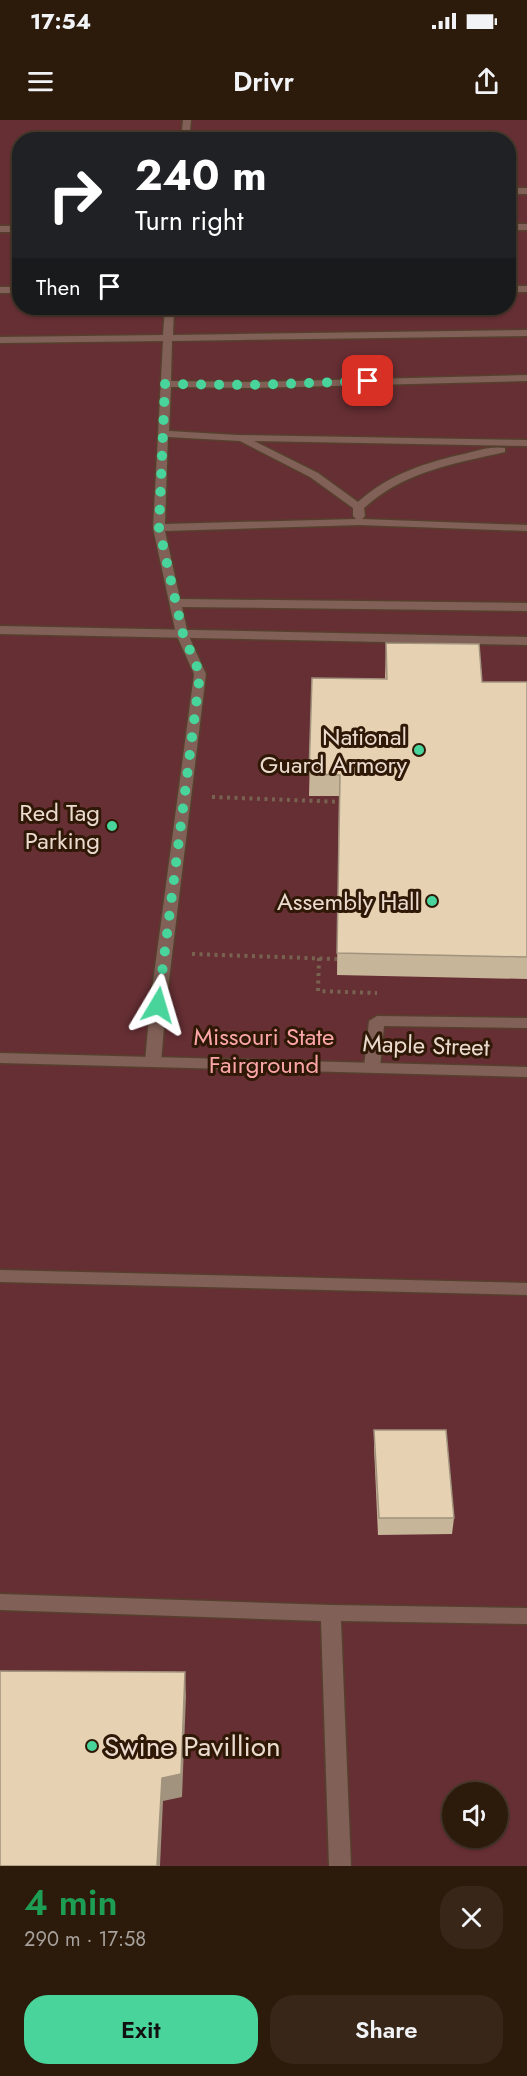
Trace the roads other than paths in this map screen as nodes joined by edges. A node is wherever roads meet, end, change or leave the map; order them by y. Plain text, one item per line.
1 (169, 315) edge
2 (527, 333) edge
3 (0, 340) edge
4 (167, 340) junction
5 (527, 378) edge
6 (165, 384) junction
7 (163, 434) junction
8 (237, 438) junction
9 (527, 444) edge
10 (358, 507) junction
11 (360, 522) junction
12 (159, 528) junction
13 (527, 528) edge
14 (176, 603) junction
15 (527, 607) edge
16 (0, 630) edge
17 (183, 634) junction
18 (527, 641) edge
19 (527, 1023) edge
20 (0, 1058) edge
21 (153, 1062) junction
22 (372, 1067) junction
23 (527, 1072) edge
24 (0, 1276) edge
25 (527, 1289) edge
26 (0, 1602) edge
27 (331, 1614) junction
28 (527, 1616) edge
29 (340, 1866) edge

1 - 4 street
2 - 4 street
3 - 4 street
4 - 6 street
5 - 6 street
6 - 7 street
7 - 8 street
7 - 12 street
8 - 9 street
8 - 10 street
9 - 10 street
10 - 11 street
11 - 12 street
11 - 13 street
12 - 14 street
14 - 15 street
14 - 17 street
16 - 17 street
17 - 18 street
17 - 21 street
19 - 22 street
20 - 21 street, Maple Street
21 - 22 street, Maple Street
22 - 23 street, Maple Street
24 - 25 street
26 - 27 street
27 - 28 street
27 - 29 street

